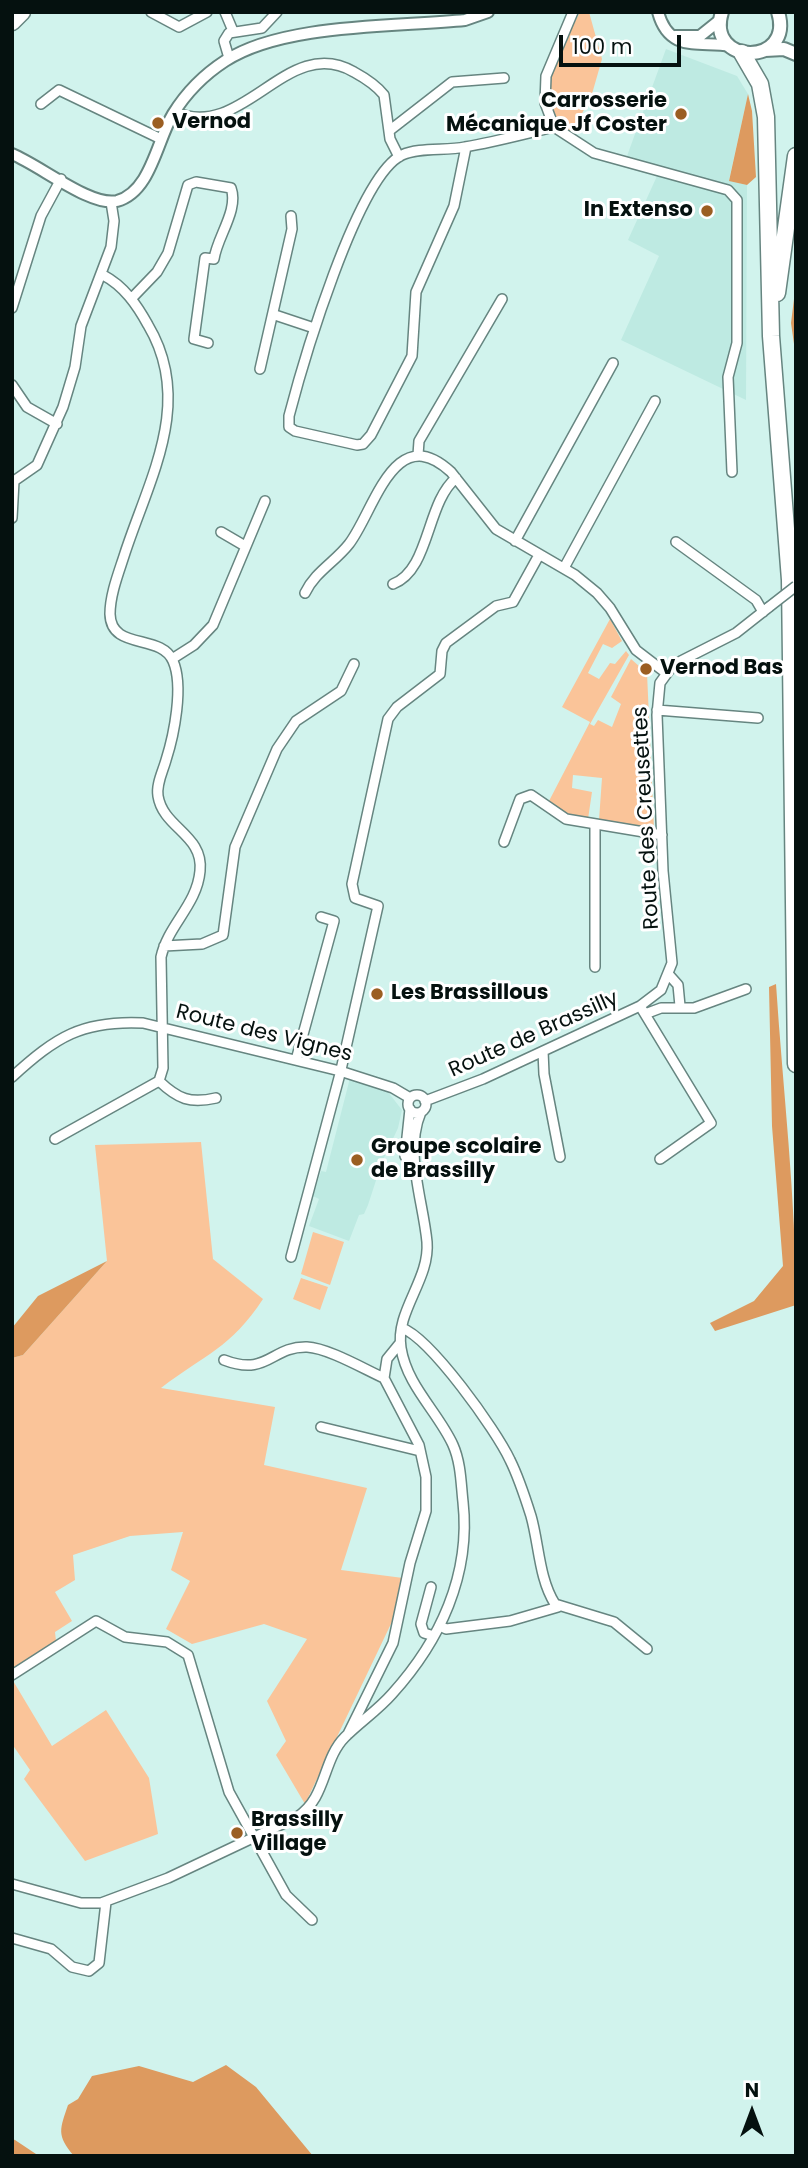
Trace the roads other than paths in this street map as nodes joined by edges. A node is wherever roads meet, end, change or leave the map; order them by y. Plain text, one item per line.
1 (22, 12) edge
2 (151, 12) edge
3 (207, 12) edge
4 (225, 12) edge
5 (277, 12) edge
6 (488, 12) edge
7 (573, 12) edge
8 (658, 12) edge
9 (721, 16) edge
10 (780, 17) edge
11 (12, 22) edge
12 (233, 31) junction
13 (673, 35) junction
14 (796, 47) edge
15 (736, 50) junction
16 (765, 50) junction
17 (796, 54) edge
18 (229, 58) junction
19 (503, 78) dead end
20 (41, 104) dead end
21 (175, 112) junction
22 (554, 127) junction
23 (389, 131) junction
24 (162, 139) junction
25 (466, 147) junction
26 (12, 154) edge
27 (399, 156) junction
28 (796, 156) edge
29 (61, 179) junction
30 (111, 202) junction
31 (291, 216) dead end
32 (103, 275) junction
33 (15, 288) edge
34 (131, 299) junction
35 (502, 299) dead end
36 (12, 308) edge
37 (275, 314) junction
38 (314, 328) junction
39 (208, 342) dead end
40 (613, 362) dead end
41 (260, 369) dead end
42 (12, 386) edge
43 (655, 401) dead end
44 (776, 404) junction
45 (57, 424) junction
46 (418, 455) junction
47 (732, 472) dead end
48 (456, 478) junction
49 (13, 481) edge
50 (265, 501) dead end
51 (12, 519) edge
52 (221, 532) dead end
53 (796, 540) edge
54 (515, 541) junction
55 (676, 542) dead end
56 (245, 546) junction
57 (539, 555) junction
58 (564, 568) junction
59 (393, 584) dead end
60 (796, 586) edge
61 (305, 593) dead end
62 (766, 609) junction
63 (791, 613) junction
64 (172, 659) junction
65 (354, 664) dead end
66 (666, 673) junction
67 (657, 710) junction
68 (758, 718) dead end
69 (595, 824) junction
70 (662, 835) junction
71 (504, 842) dead end
72 (321, 917) dead end
73 (164, 946) junction
74 (596, 967) dead end
75 (670, 975) junction
76 (746, 989) dead end
77 (680, 1006) junction
78 (643, 1010) junction
79 (162, 1027) junction
80 (543, 1051) junction
81 (296, 1060) junction
82 (796, 1063) edge
83 (340, 1071) junction
84 (12, 1077) edge
85 (159, 1081) junction
86 (216, 1098) dead end
87 (411, 1098) junction
88 (425, 1101) junction
89 (410, 1109) junction
90 (421, 1112) junction
91 (55, 1139) dead end
92 (560, 1157) dead end
93 (660, 1160) dead end
94 (417, 1176) junction
95 (291, 1257) dead end
96 (402, 1328) junction
97 (400, 1343) junction
98 (224, 1360) dead end
99 (384, 1378) junction
100 (321, 1427) dead end
101 (420, 1451) junction
102 (431, 1587) dead end
103 (558, 1607) junction
104 (440, 1626) junction
105 (434, 1636) junction
106 (648, 1649) dead end
107 (12, 1675) edge
108 (348, 1734) junction
109 (253, 1839) junction
110 (12, 1884) edge
111 (106, 1902) junction
112 (312, 1920) dead end
113 (12, 1938) edge

1 - 11 highway
2 - 3 street
4 - 12 street
5 - 12 street
6 - 18 street
7 - 22 street
8 - 13 street
9 - 13 street
9 - 15 main road
10 - 14 main road
10 - 16 main road
12 - 18 street
13 - 15 street
15 - 16 main road
15 - 44 highway
16 - 17 main road
18 - 21 street
19 - 23 street
20 - 24 street
21 - 23 street
21 - 24 street
22 - 25 street
22 - 47 street
23 - 27 street
24 - 30 street
25 - 27 street
25 - 38 street
26 - 29 street
27 - 38 street
28 - 44 highway
29 - 30 street
29 - 33 street
30 - 32 street
31 - 37 street
32 - 34 street
32 - 45 street
33 - 36 street
34 - 39 street
34 - 64 street
35 - 46 street
37 - 38 street
37 - 41 street
40 - 54 street
42 - 45 street
43 - 58 street
44 - 63 highway
45 - 49 street
46 - 48 street
46 - 61 street
48 - 54 street
48 - 59 street
49 - 51 street
50 - 56 street
52 - 56 street
53 - 63 highway
54 - 57 street
55 - 62 street
56 - 64 street
57 - 58 street
57 - 83 street
58 - 66 street
60 - 62 street, bridge
62 - 66 street
63 - 82 highway
64 - 73 street, Route des Vignes
65 - 73 street
66 - 67 street, Route des Creusettes
67 - 68 street
67 - 70 street, Route des Creusettes
69 - 70 street
69 - 71 street
69 - 74 street
70 - 75 street, Route des Creusettes
72 - 81 street
73 - 79 street, Route des Vignes
75 - 77 street
75 - 78 street, Route de Brassilly
76 - 77 street
77 - 78 street
78 - 80 street, Route de Brassilly
78 - 93 street
79 - 81 street, Route des Vignes
79 - 84 street
79 - 85 street
80 - 88 street, Route de Brassilly
80 - 92 street
81 - 83 street, Route des Vignes
83 - 87 street, Route des Vignes
83 - 95 street
85 - 86 street
85 - 91 street
87 - 88 street
87 - 89 street
88 - 90 street
89 - 90 street
89 - 94 street
90 - 94 street
94 - 96 street
96 - 97 street
96 - 103 street
97 - 99 street
97 - 104 street
98 - 99 street
99 - 101 street
100 - 101 street
101 - 108 street
102 - 105 street
103 - 104 street
103 - 106 street
104 - 105 street
105 - 108 street
107 - 109 street
108 - 109 street
109 - 111 street
109 - 112 street
110 - 111 street
111 - 113 street

